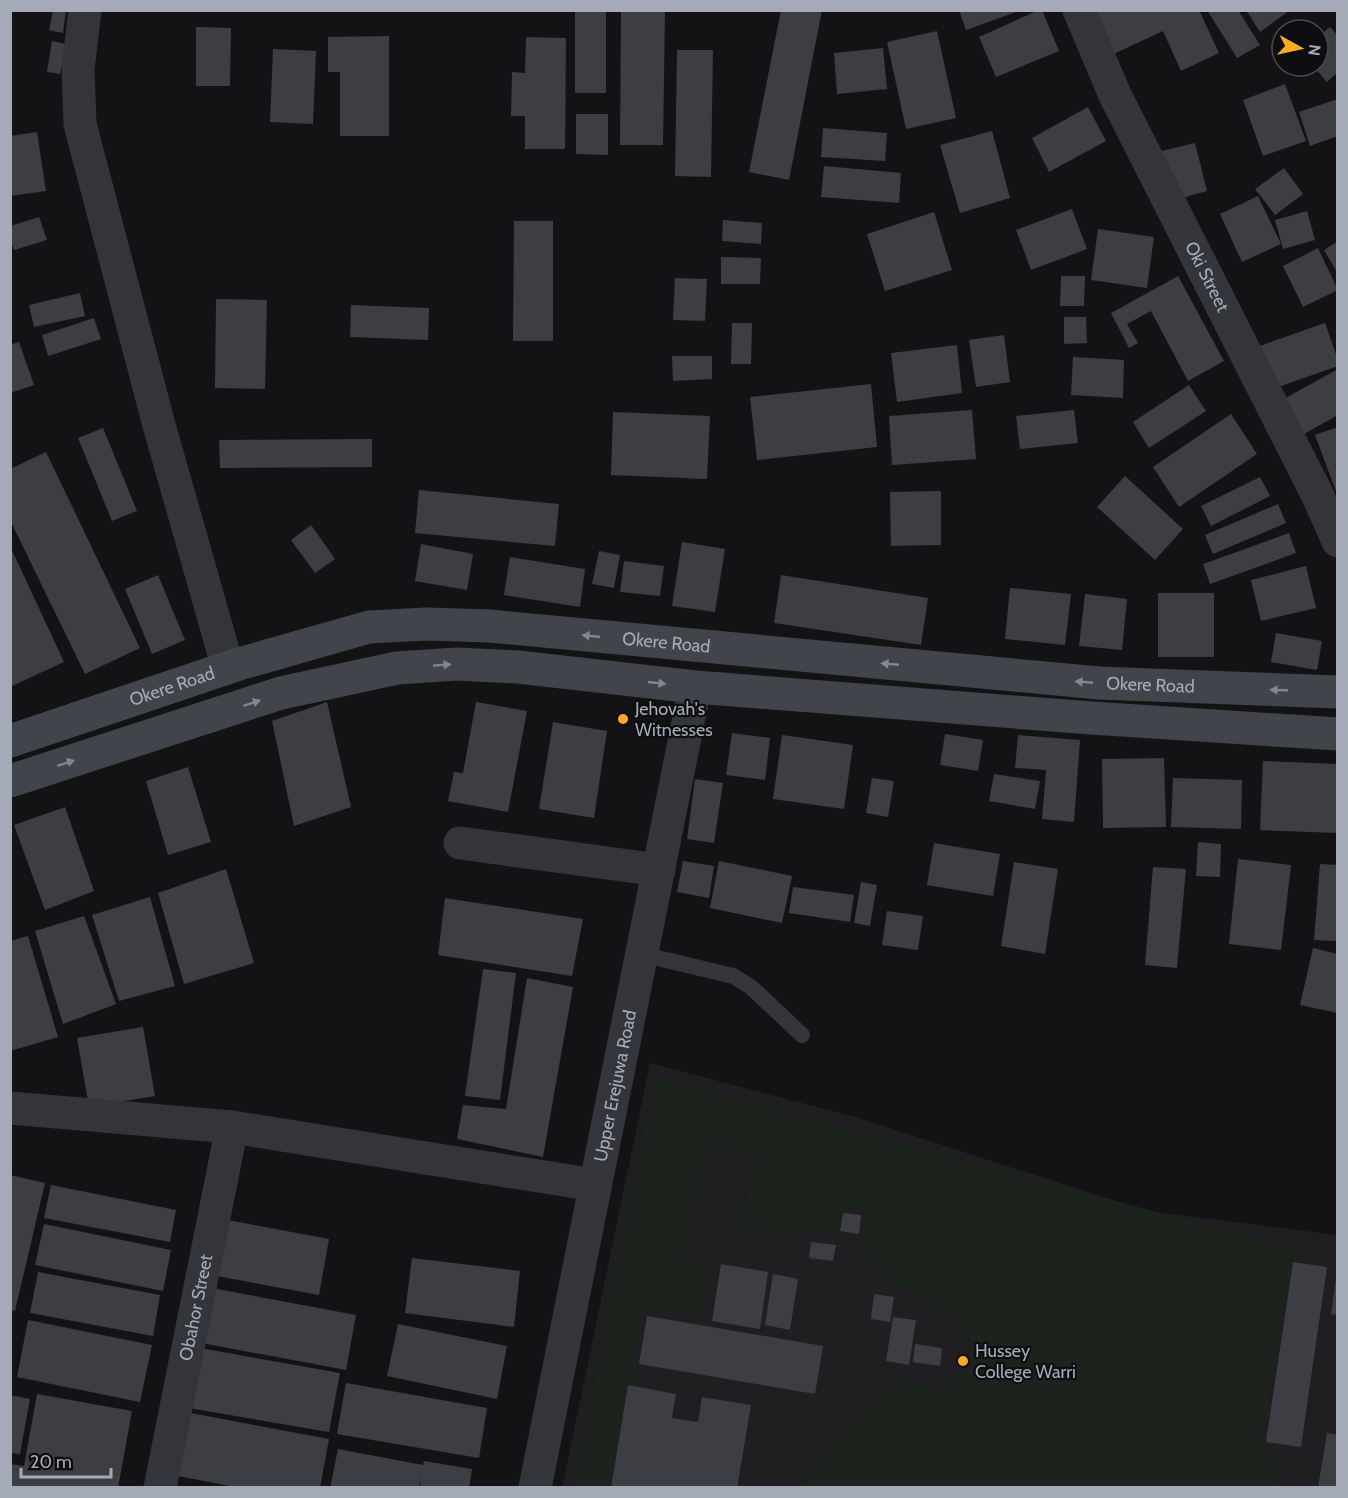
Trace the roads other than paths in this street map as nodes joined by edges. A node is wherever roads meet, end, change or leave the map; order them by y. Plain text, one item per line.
1 (85, 10) edge
2 (1079, 10) edge
3 (1338, 541) edge
4 (228, 668) junction
5 (695, 687) junction
6 (1338, 692) edge
7 (1338, 734) edge
8 (10, 741) edge
9 (10, 781) edge
10 (460, 843) dead end
11 (659, 870) junction
12 (641, 954) junction
13 (802, 1035) dead end
14 (10, 1108) edge
15 (232, 1127) junction
16 (595, 1185) junction
17 (160, 1488) edge
18 (535, 1488) edge

1 - 4 street
2 - 3 street, Oki Street
6 -> 4 main road, Okere Road
4 - 8 main road, Okere Road
5 - 7 main road, Okere Road
9 -> 5 main road, Okere Road
5 - 11 street, Upper Erejuwa Road
10 - 11 street
11 - 12 street, Upper Erejuwa Road
12 - 13 lane
12 - 16 street, Upper Erejuwa Road
14 - 15 street
15 - 16 street
15 - 17 street, Obahor Street
16 - 18 street, Upper Erejuwa Road

